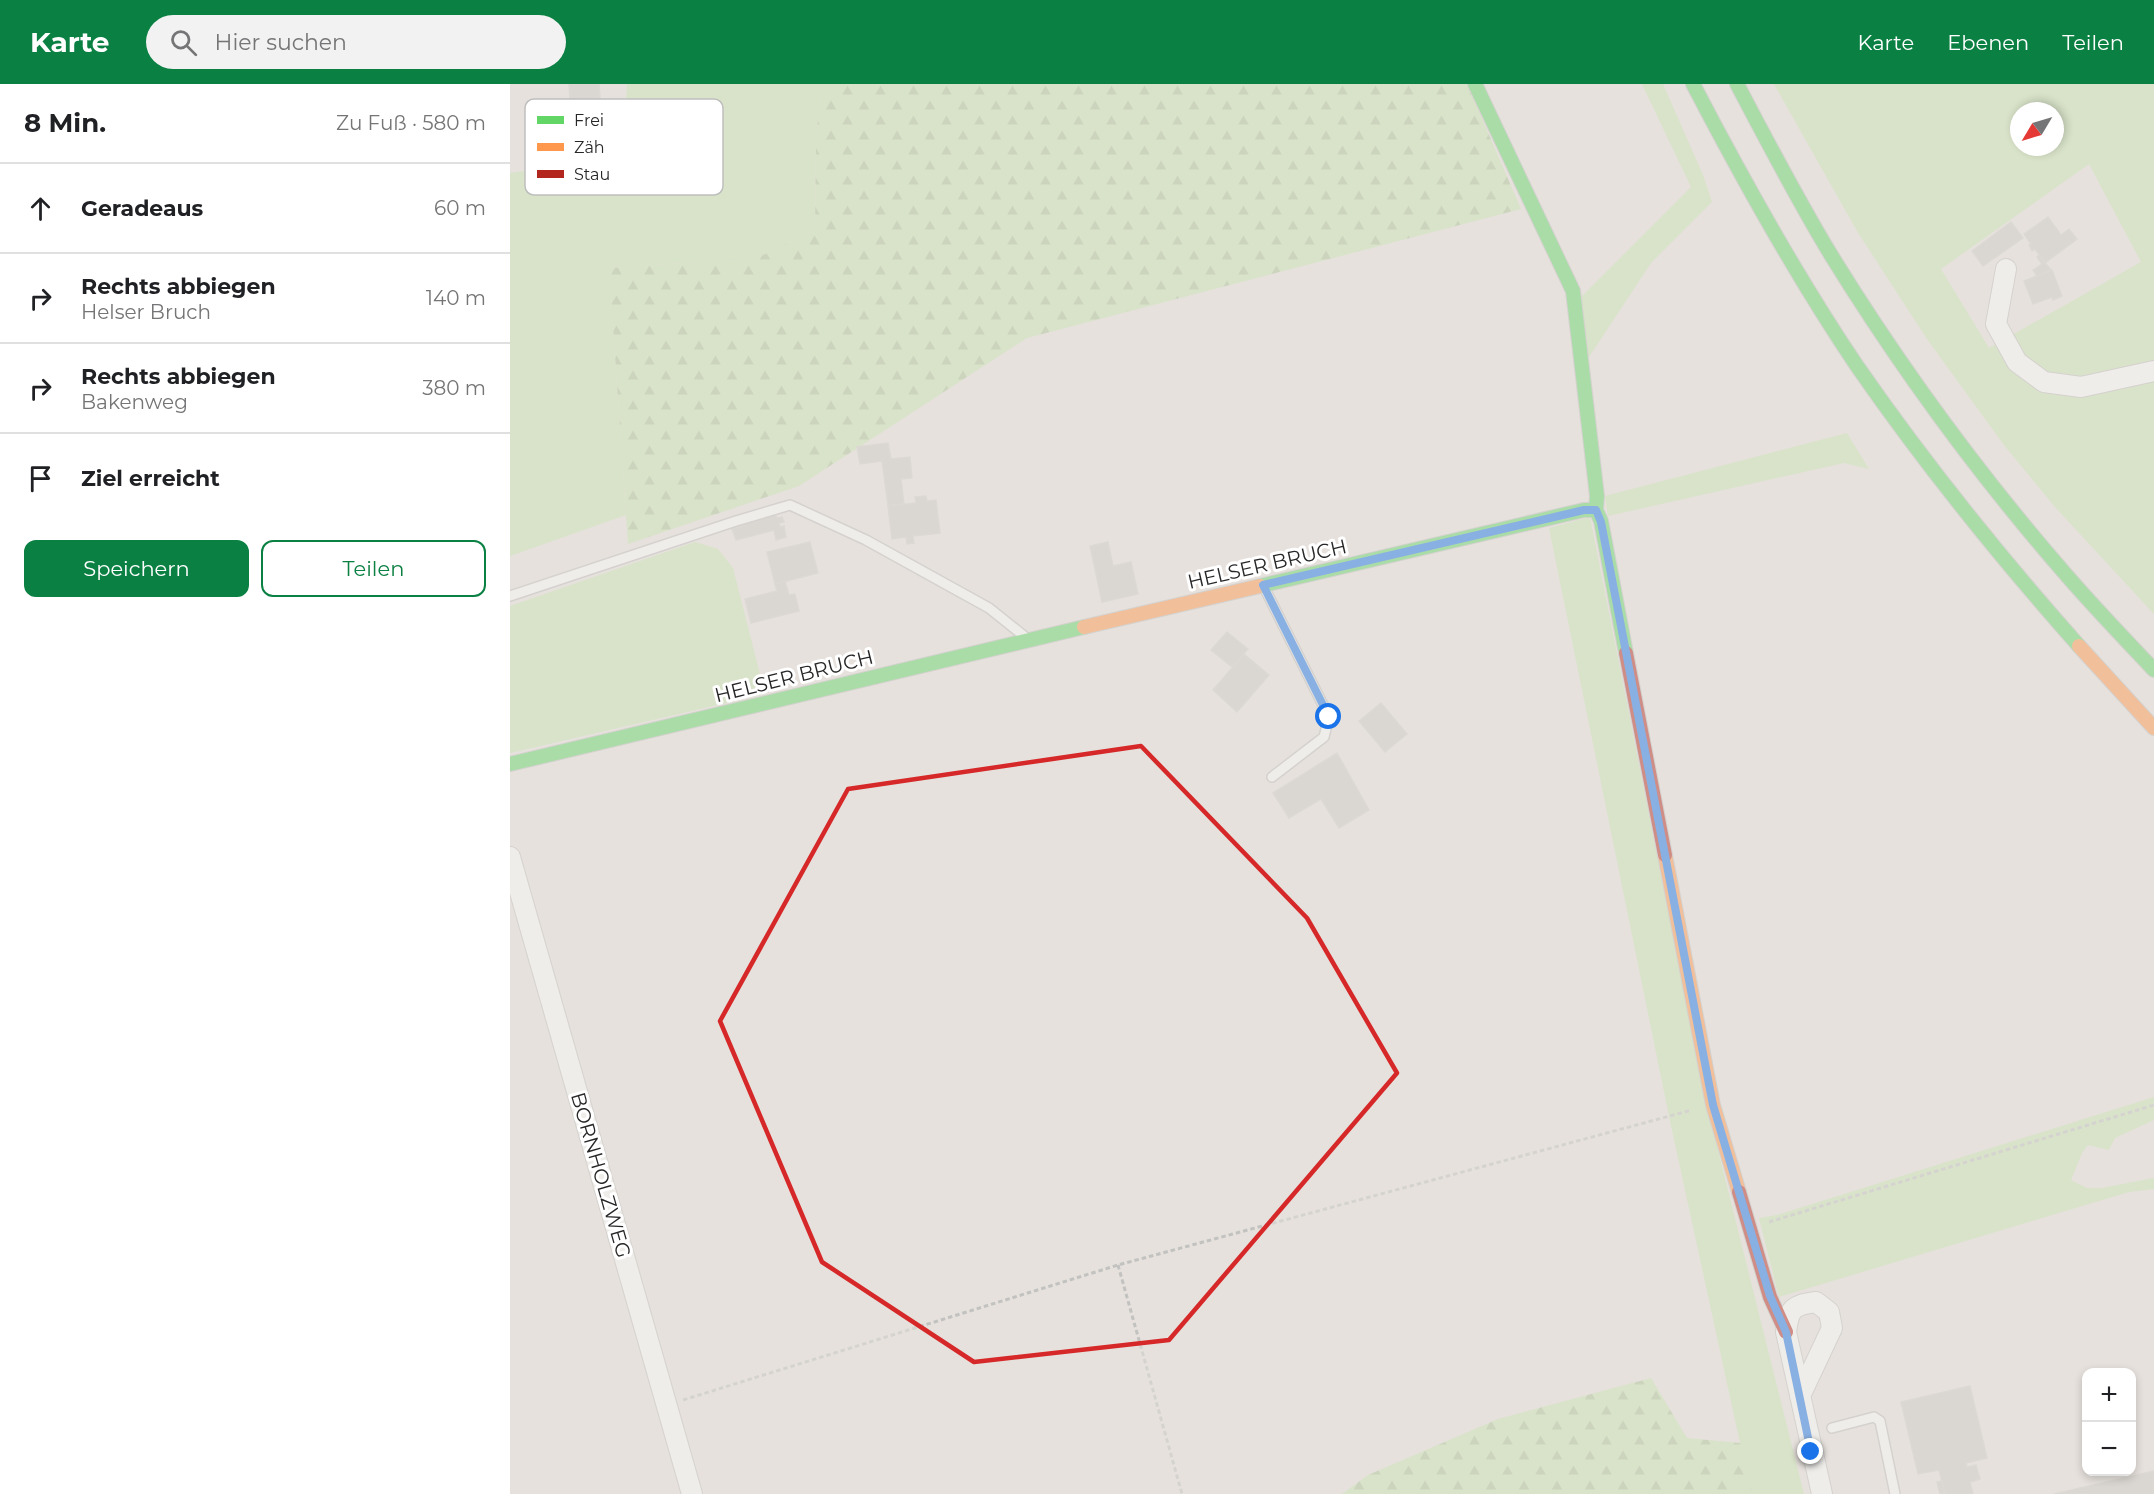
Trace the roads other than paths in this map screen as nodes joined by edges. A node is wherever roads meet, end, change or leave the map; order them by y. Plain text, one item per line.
1 (1475, 84) edge
2 (1693, 84) edge
3 (1737, 84) edge
4 (2006, 269) dead end
5 (2154, 371) edge
6 (1596, 510) junction
7 (1263, 585) junction
8 (510, 596) edge
9 (1028, 640) junction
10 (2154, 670) edge
11 (2154, 728) edge
12 (510, 764) edge
13 (1272, 777) dead end
14 (510, 857) edge
15 (1786, 1332) junction
16 (1800, 1396) junction
17 (1832, 1428) dead end
18 (692, 1494) edge
19 (1822, 1494) edge
20 (1895, 1494) edge

1 - 6 main road
2 - 11 main road
3 - 10 main road
4 - 5 street
6 - 7 main road, HELSER BRUCH
6 - 15 main road
7 - 9 main road, HELSER BRUCH
7 - 13 lane
8 - 9 lane
9 - 12 main road, HELSER BRUCH
14 - 18 street, BORNHOLZWEG
15 - 16 street
15 - 16 street
16 - 19 street
17 - 20 lane

